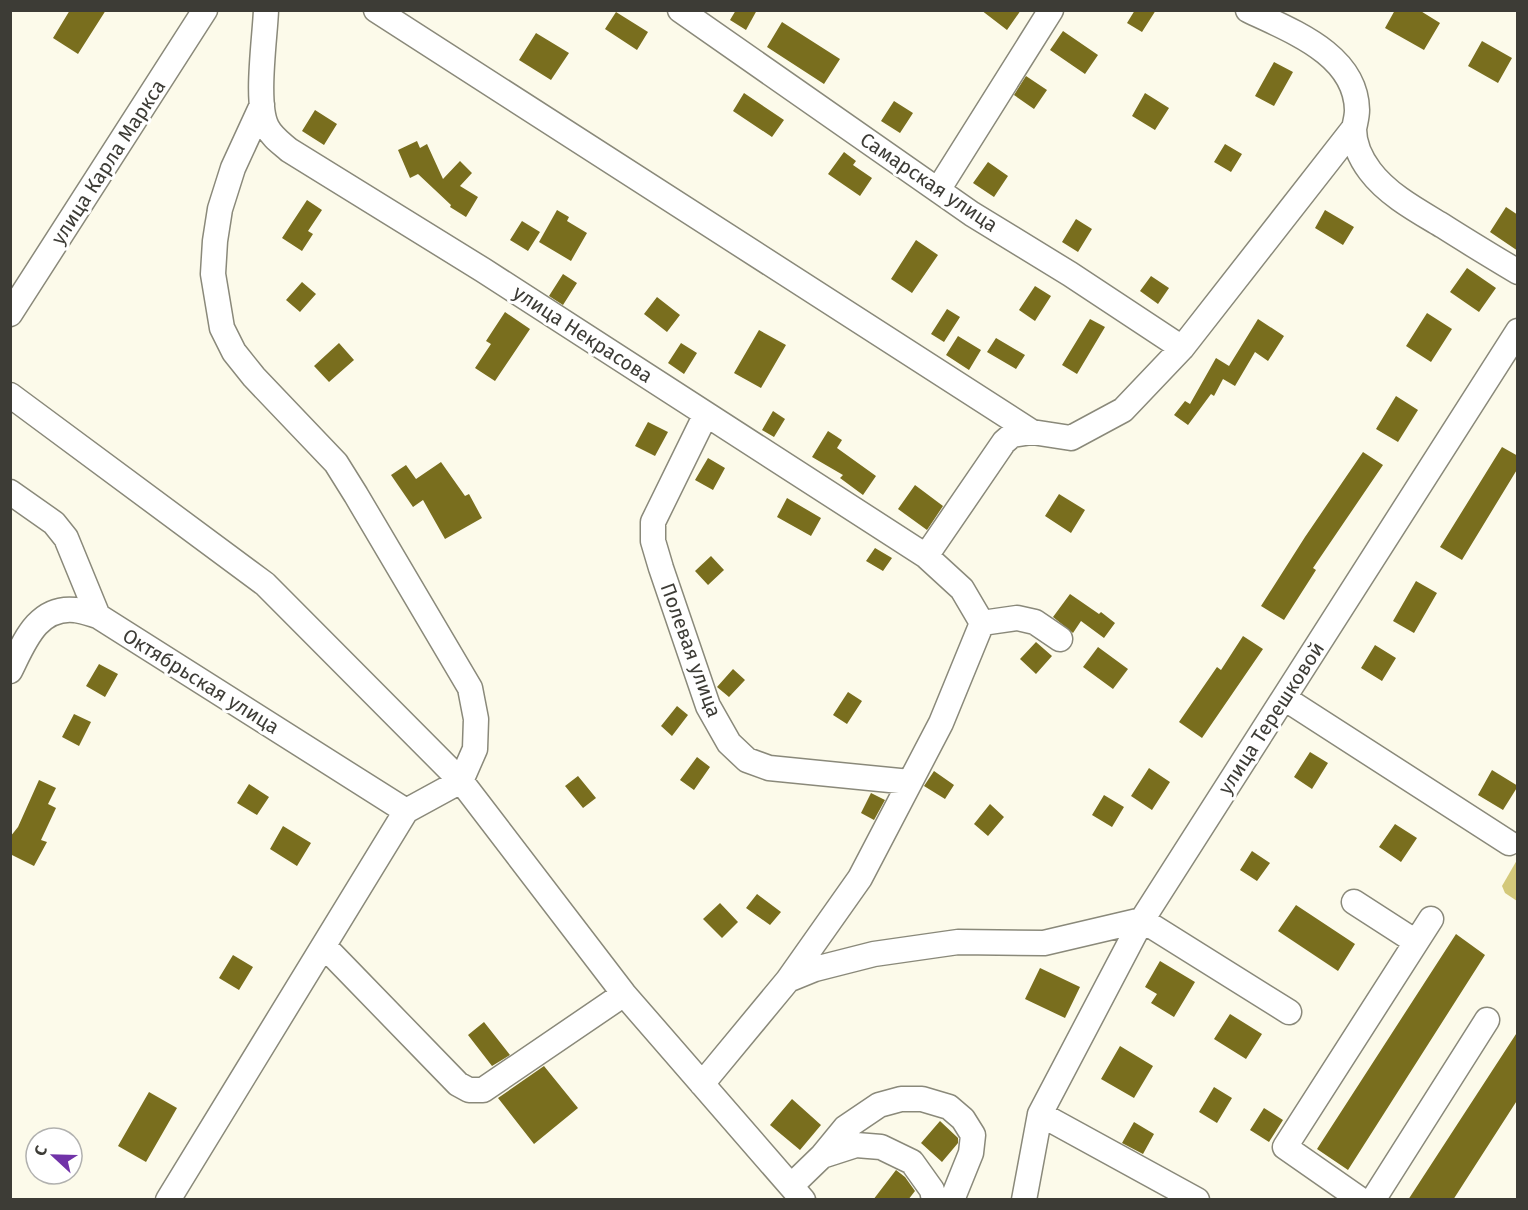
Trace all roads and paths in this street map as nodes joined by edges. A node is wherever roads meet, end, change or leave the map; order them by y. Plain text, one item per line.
1 (205, 10) edge
2 (266, 10) edge
3 (376, 10) edge
4 (680, 10) edge
5 (1051, 10) edge
6 (1248, 10) edge
7 (262, 105) junction
8 (1354, 128) junction
9 (938, 190) junction
10 (1518, 272) edge
11 (10, 314) edge
12 (1518, 331) edge
13 (1182, 348) junction
14 (10, 395) edge
15 (706, 414) junction
16 (1032, 432) junction
17 (10, 492) edge
18 (926, 556) junction
19 (98, 616) junction
20 (982, 623) junction
21 (1060, 639) dead end
22 (10, 671) edge
23 (1284, 698) junction
24 (461, 780) junction
25 (910, 782) junction
26 (405, 811) junction
27 (1509, 843) dead end
28 (1354, 902) dead end
29 (1142, 920) junction
30 (1431, 920) dead end
31 (1416, 942) junction
32 (324, 946) junction
33 (788, 980) junction
34 (624, 994) junction
35 (1290, 1012) dead end
36 (1487, 1020) dead end
37 (702, 1084) junction
38 (1040, 1114) junction
39 (822, 1156) junction
40 (797, 1193) edge
41 (168, 1200) edge
42 (934, 1200) edge
43 (952, 1200) edge
44 (1024, 1200) edge
45 (1197, 1200) edge
46 (1361, 1200) edge
47 (1373, 1200) edge

1 - 11 street, улица Карла Маркса
2 - 7 street, улица Некрасова
3 - 16 street
4 - 9 street, Самарская улица
5 - 9 street
6 - 8 street
7 - 15 street, улица Некрасова
7 - 24 street
8 - 10 street
8 - 13 street
9 - 13 street, Самарская улица
12 - 23 street, улица Терешковой
13 - 16 street
14 - 24 street
15 - 18 street, улица Некрасова
15 - 25 street, Полевая улица
16 - 18 street
17 - 19 street
18 - 20 street, улица Некрасова
19 - 22 street, Октябрьская улица
19 - 26 street, Октябрьская улица
20 - 21 street
20 - 25 street
23 - 27 street
23 - 29 street, улица Терешковой
24 - 26 street
24 - 34 street
25 - 33 street
26 - 32 street
28 - 31 street
29 - 33 street
29 - 35 street
29 - 38 street, улица Терешковой
30 - 31 street
31 - 46 street
32 - 34 street
32 - 41 street
33 - 37 street
34 - 37 street
36 - 47 street
37 - 40 street
38 - 44 street, улица Терешковой
38 - 45 street
39 - 40 street
39 - 42 street
39 - 43 street

